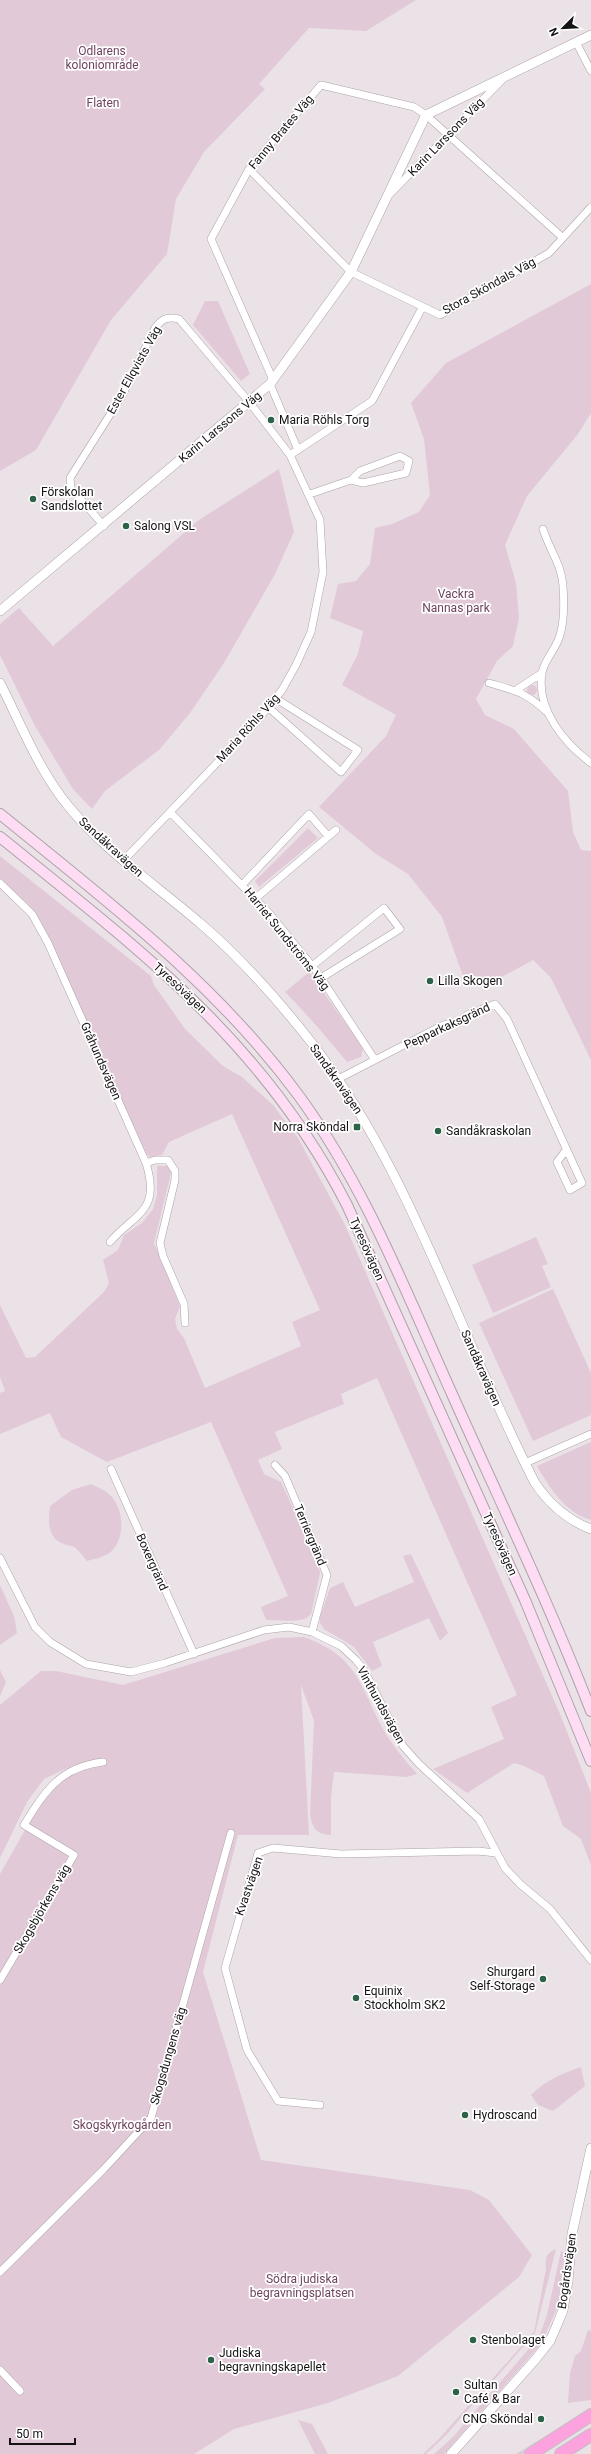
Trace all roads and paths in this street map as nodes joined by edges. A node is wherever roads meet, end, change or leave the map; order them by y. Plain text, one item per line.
1 (591, 35) edge
2 (576, 42) junction
3 (591, 71) edge
4 (505, 77) junction
5 (426, 115) junction
6 (449, 135) junction
7 (249, 169) junction
8 (387, 197) junction
9 (591, 207) edge
10 (562, 237) junction
11 (351, 272) junction
12 (422, 308) junction
13 (271, 382) junction
14 (250, 403) junction
15 (298, 450) junction
16 (290, 455) junction
17 (351, 480) junction
18 (310, 494) junction
19 (104, 526) junction
20 (543, 529) dead end
21 (0, 611) edge
22 (542, 673) junction
23 (0, 683) edge
24 (489, 683) dead end
25 (516, 690) junction
26 (275, 698) junction
27 (268, 707) junction
28 (548, 713) junction
29 (591, 763) edge
30 (170, 812) junction
31 (0, 814) edge
32 (336, 830) dead end
33 (328, 836) junction
34 (0, 837) edge
35 (124, 860) junction
36 (0, 883) edge
37 (243, 884) junction
38 (256, 898) junction
39 (312, 966) junction
40 (321, 978) junction
41 (375, 1060) junction
42 (338, 1079) junction
43 (566, 1150) junction
44 (146, 1163) junction
45 (110, 1242) dead end
46 (185, 1323) dead end
47 (591, 1434) edge
48 (525, 1463) junction
49 (275, 1466) dead end
50 (111, 1470) dead end
51 (591, 1529) edge
52 (0, 1558) edge
53 (312, 1632) junction
54 (194, 1654) junction
55 (591, 1711) edge
56 (591, 1761) edge
57 (103, 1762) dead end
58 (231, 1833) dead end
59 (496, 1853) junction
60 (591, 1960) edge
61 (0, 1980) edge
62 (320, 2105) dead end
63 (591, 2148) edge
64 (0, 2272) edge
65 (0, 2370) edge
66 (20, 2391) dead end
67 (591, 2415) edge
68 (591, 2435) edge
69 (452, 2454) edge
70 (531, 2454) edge
71 (561, 2454) edge

1 - 2 street, Karin Larssons Väg
2 - 3 street
2 - 4 street, Karin Larssons Väg
4 - 5 street, Karin Larssons Väg
4 - 6 street, Karin Larssons Väg
5 - 6 street, Fanny Brates Väg
5 - 7 street, Fanny Brates Väg
5 - 8 street, Karin Larssons Väg
6 - 8 street, Karin Larssons Väg
6 - 10 street, Fanny Brates Väg
7 - 11 street, Stora Sköndals Väg
7 - 13 street, Fanny Brates Väg
8 - 11 street, Karin Larssons Väg
9 - 10 street, Stora Sköndals Väg
10 - 12 street, Stora Sköndals Väg
11 - 12 street, Stora Sköndals Väg
11 - 13 street, Karin Larssons Väg
12 - 15 street
13 - 14 street, Karin Larssons Väg
13 - 15 street
14 - 16 street
14 - 19 street, Karin Larssons Väg
14 - 19 street, Ester Ellqvists Väg
15 - 16 street
16 - 18 street, Maria Röhls Väg
17 - 17 street
17 - 18 street
18 - 26 street, Maria Röhls Väg
19 - 21 street, Karin Larssons Väg
20 - 22 street
22 - 25 street
22 - 28 street
23 - 35 street, Sandåkravägen
24 - 25 street
25 - 28 street
26 - 27 street, Maria Röhls Väg
26 - 27 street
27 - 30 street, Maria Röhls Väg
28 - 29 street
30 - 35 street, Maria Röhls Väg
30 - 37 street, Harriet Sundströms Väg
31 - 55 main road, Tyresövägen
32 - 33 street
33 - 37 street
33 - 38 street
34 - 56 main road, Tyresövägen
35 - 42 street, Sandåkravägen
36 - 44 street, Gråhundsvägen
37 - 38 street, Harriet Sundströms Väg
38 - 39 street, Harriet Sundströms Väg
39 - 40 street, Harriet Sundströms Väg
39 - 40 street
40 - 41 street, Harriet Sundströms Väg
41 - 42 street, Pepparkaksgränd
41 - 43 street, Pepparkaksgränd
42 - 48 street, Sandåkravägen
43 - 43 street, Pepparkaksgränd
44 - 45 street, Gråhundsvägen
44 - 46 street
47 - 48 street
48 - 51 street, Sandåkravägen
49 - 53 street, Terriergränd
50 - 54 street, Boxergränd
52 - 54 street, Vinthundsvägen
53 - 54 street, Vinthundsvägen
53 - 59 street, Vinthundsvägen
57 - 61 street, Skogsbjörkens väg
58 - 64 street, Skogsdungens väg
59 - 60 street, Vinthundsvägen
59 - 62 street, Kvastvägen
63 - 69 street, Bogårdsvägen
65 - 66 street
67 - 70 highway
68 - 71 highway

